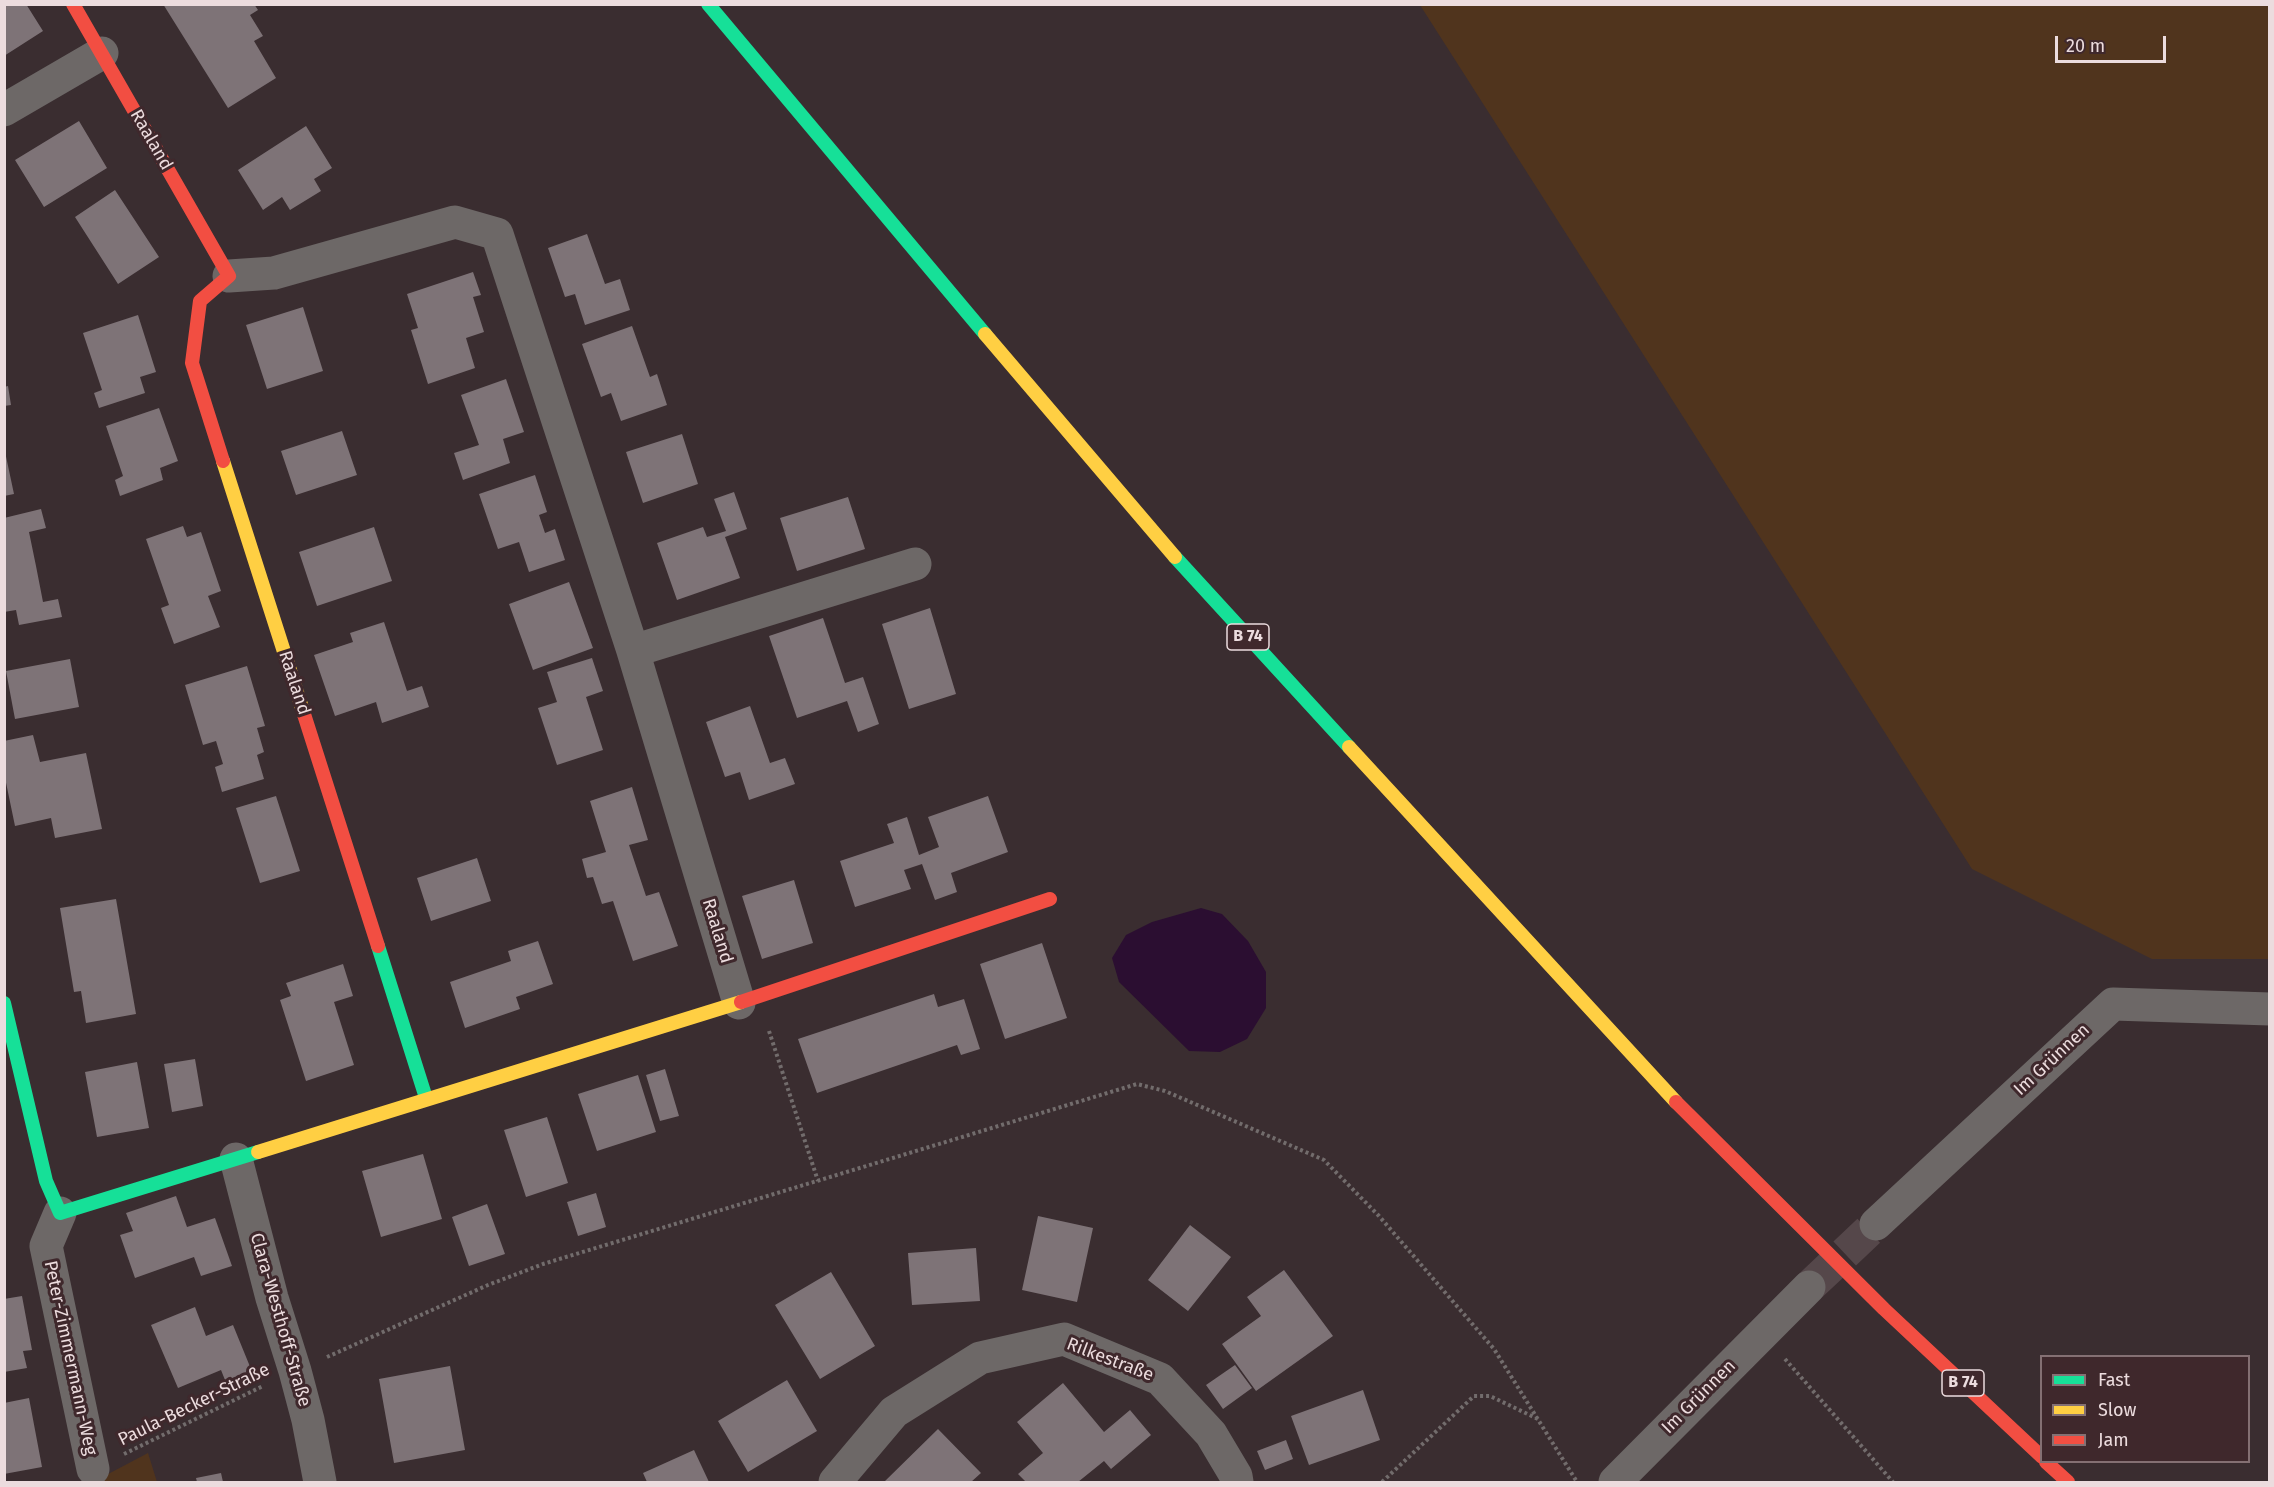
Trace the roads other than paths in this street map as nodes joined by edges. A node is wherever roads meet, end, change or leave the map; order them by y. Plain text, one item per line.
1 (73, 4) edge
2 (708, 4) edge
3 (102, 53) junction
4 (4, 110) edge
5 (229, 276) junction
6 (915, 564) dead end
7 (633, 651) junction
8 (1050, 899) dead end
9 (748, 1000) junction
10 (4, 1003) edge
11 (2270, 1009) edge
12 (426, 1098) junction
13 (236, 1159) junction
14 (60, 1213) junction
15 (1876, 1224) tunnel mouth
16 (1809, 1287) tunnel mouth
17 (2040, 1455) edge
18 (2048, 1463) edge
19 (93, 1469) road end
20 (320, 1482) edge
21 (835, 1482) edge
22 (1237, 1482) edge
23 (1615, 1482) edge
24 (2068, 1482) edge

1 - 3 street, Raaland
2 - 17 street, B 74
3 - 4 street
3 - 5 street, Raaland
5 - 7 street, Raaland
5 - 12 street, Raaland
6 - 7 street
7 - 9 street, Raaland
8 - 9 street
9 - 12 street
10 - 14 street
11 - 15 street, Im Grünnen
12 - 13 street
13 - 14 street
13 - 20 street, Clara-Westhoff-Straße
14 - 19 street, Peter-Zimmermann-Weg
16 - 23 street, Im Grünnen
18 - 24 street
21 - 22 street, Rilkestraße

